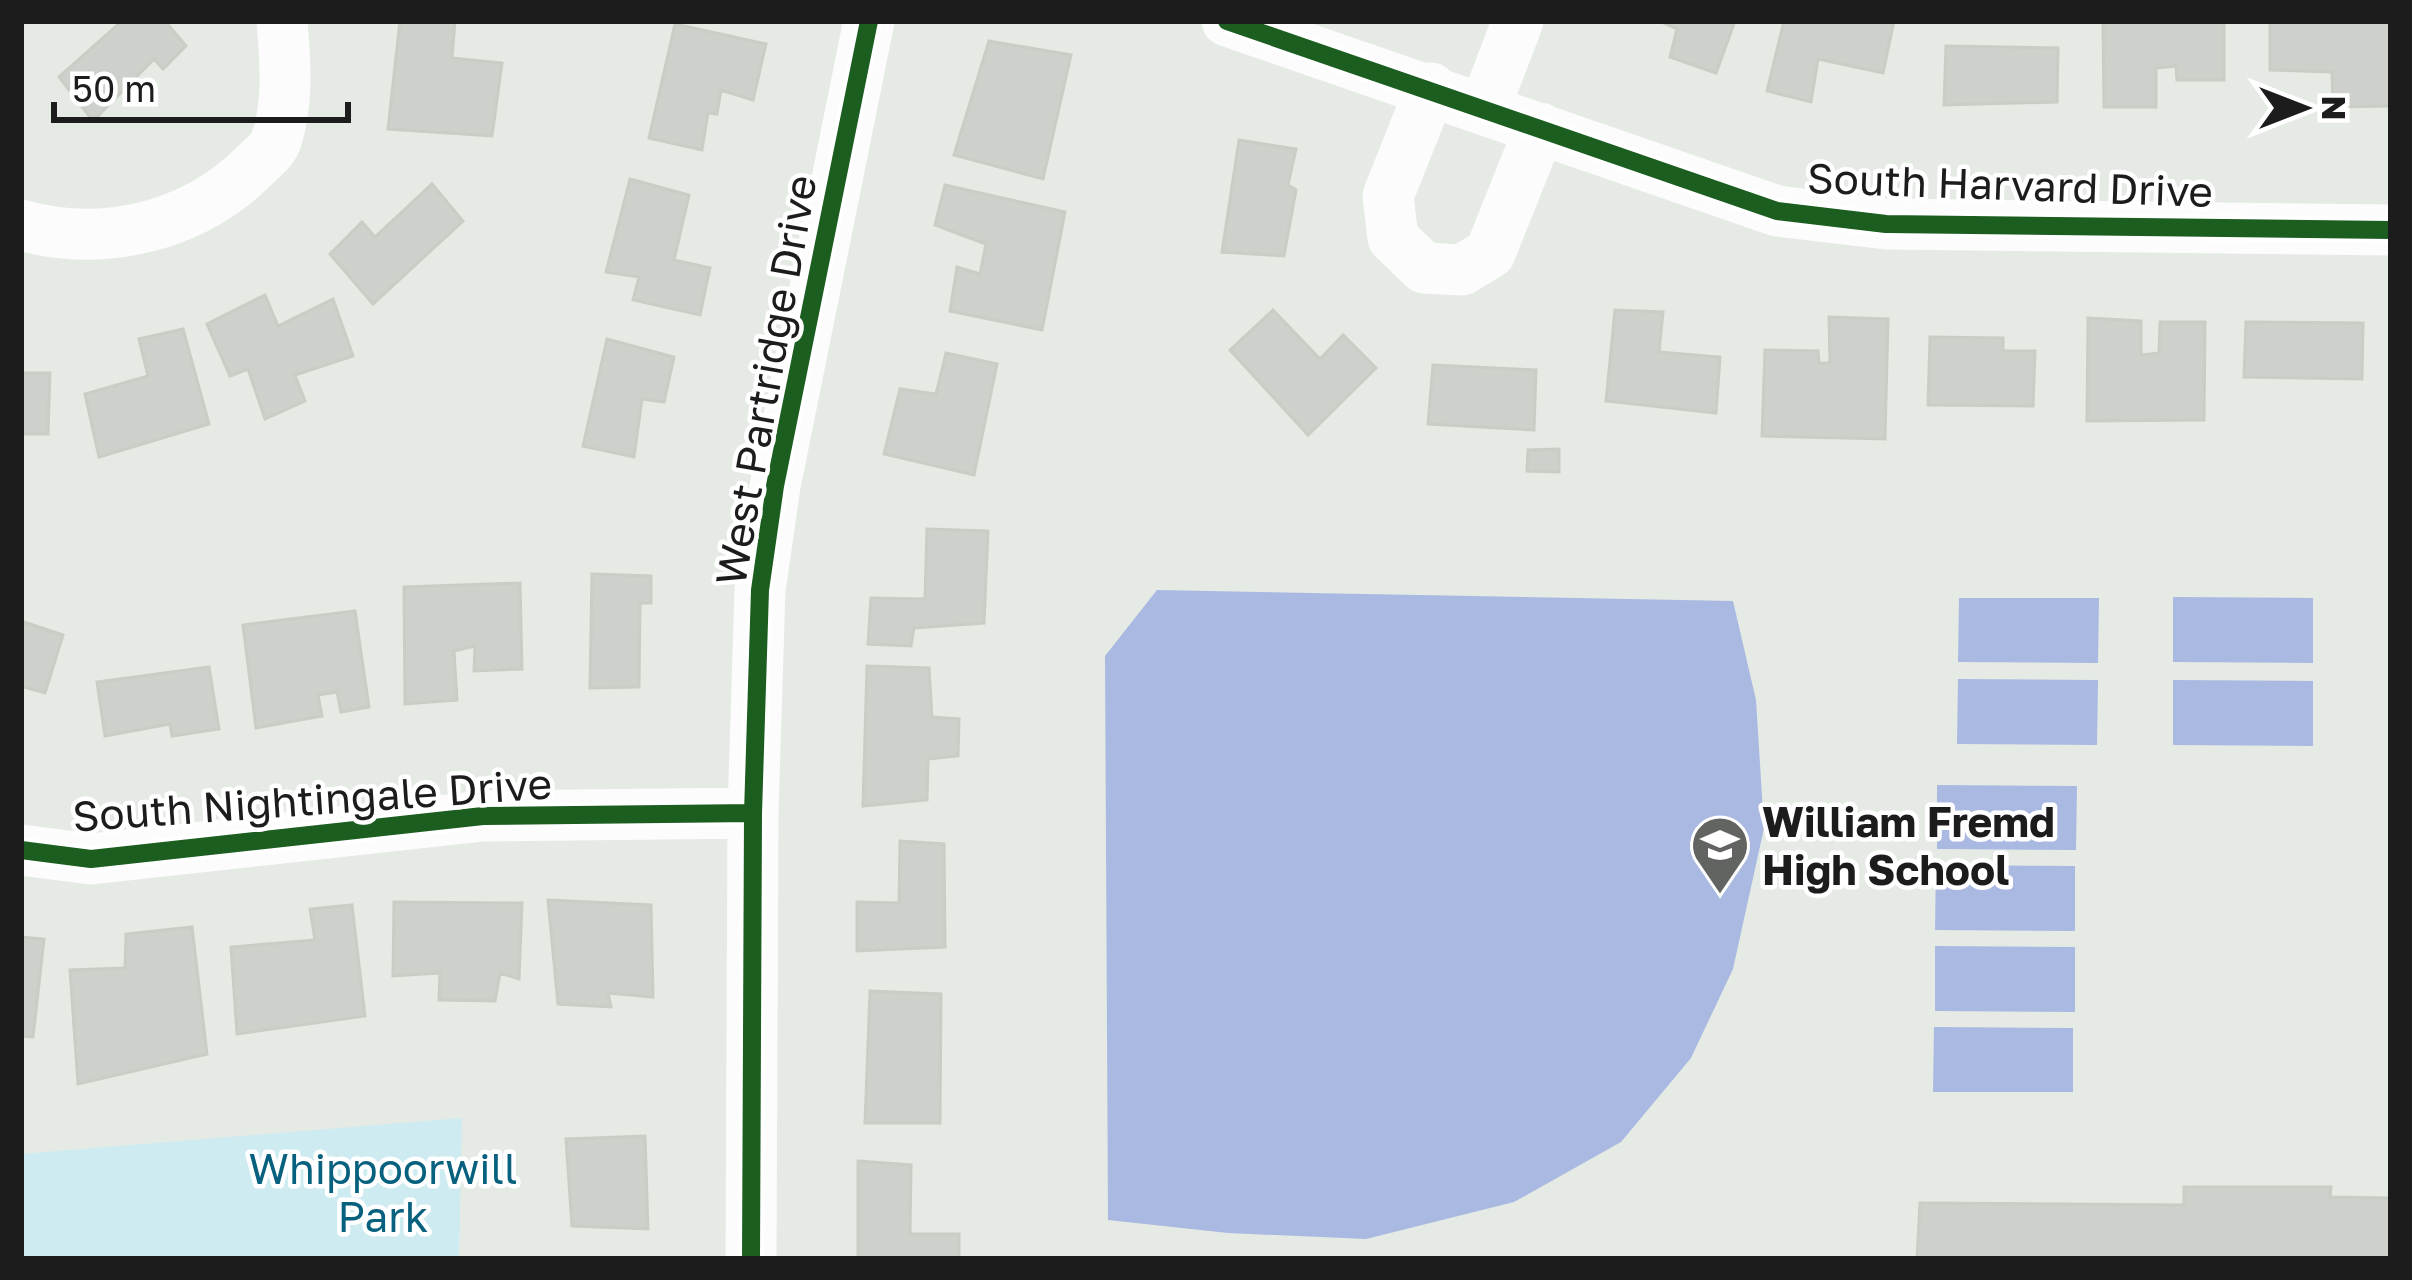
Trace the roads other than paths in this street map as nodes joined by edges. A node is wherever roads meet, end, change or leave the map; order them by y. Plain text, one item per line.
1 (282, 21) edge
2 (869, 21) edge
3 (1227, 21) edge
4 (1518, 21) edge
5 (1431, 88) junction
6 (1485, 107) junction
7 (1540, 128) junction
8 (21, 225) edge
9 (2391, 230) edge
10 (753, 813) junction
11 (21, 850) edge
12 (752, 1259) edge

1 - 8 street
2 - 10 street, West Partridge Drive
3 - 5 street, South Harvard Drive
4 - 6 street
5 - 6 street, South Harvard Drive
5 - 7 street
6 - 7 street, South Harvard Drive
7 - 9 street, South Harvard Drive
10 - 11 street, South Nightingale Drive
10 - 12 street, West Partridge Drive

